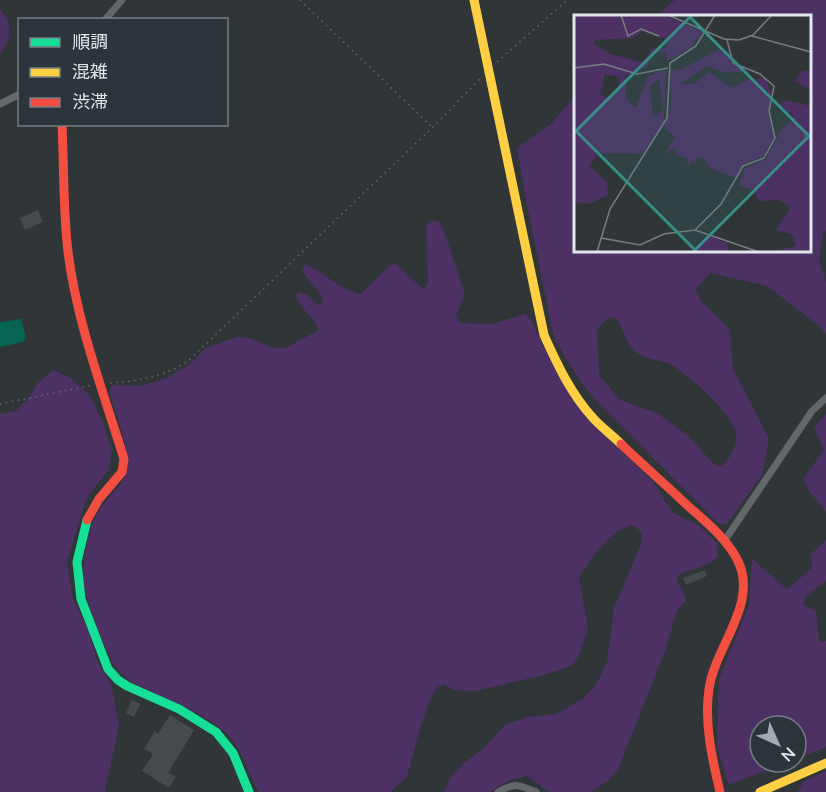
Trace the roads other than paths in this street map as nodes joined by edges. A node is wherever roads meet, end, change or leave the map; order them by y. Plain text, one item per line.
1 (122, 0) edge
2 (474, 0) edge
3 (107, 18) edge
4 (18, 94) edge
5 (0, 104) edge
6 (62, 126) edge
7 (826, 398) edge
8 (725, 540) junction
9 (826, 763) edge
10 (249, 792) edge
11 (498, 792) edge
12 (536, 792) edge
13 (720, 792) edge
14 (760, 792) edge

1 - 3 street
2 - 8 street
4 - 5 street
6 - 10 street
7 - 8 street
8 - 13 street
9 - 14 street
11 - 12 street

